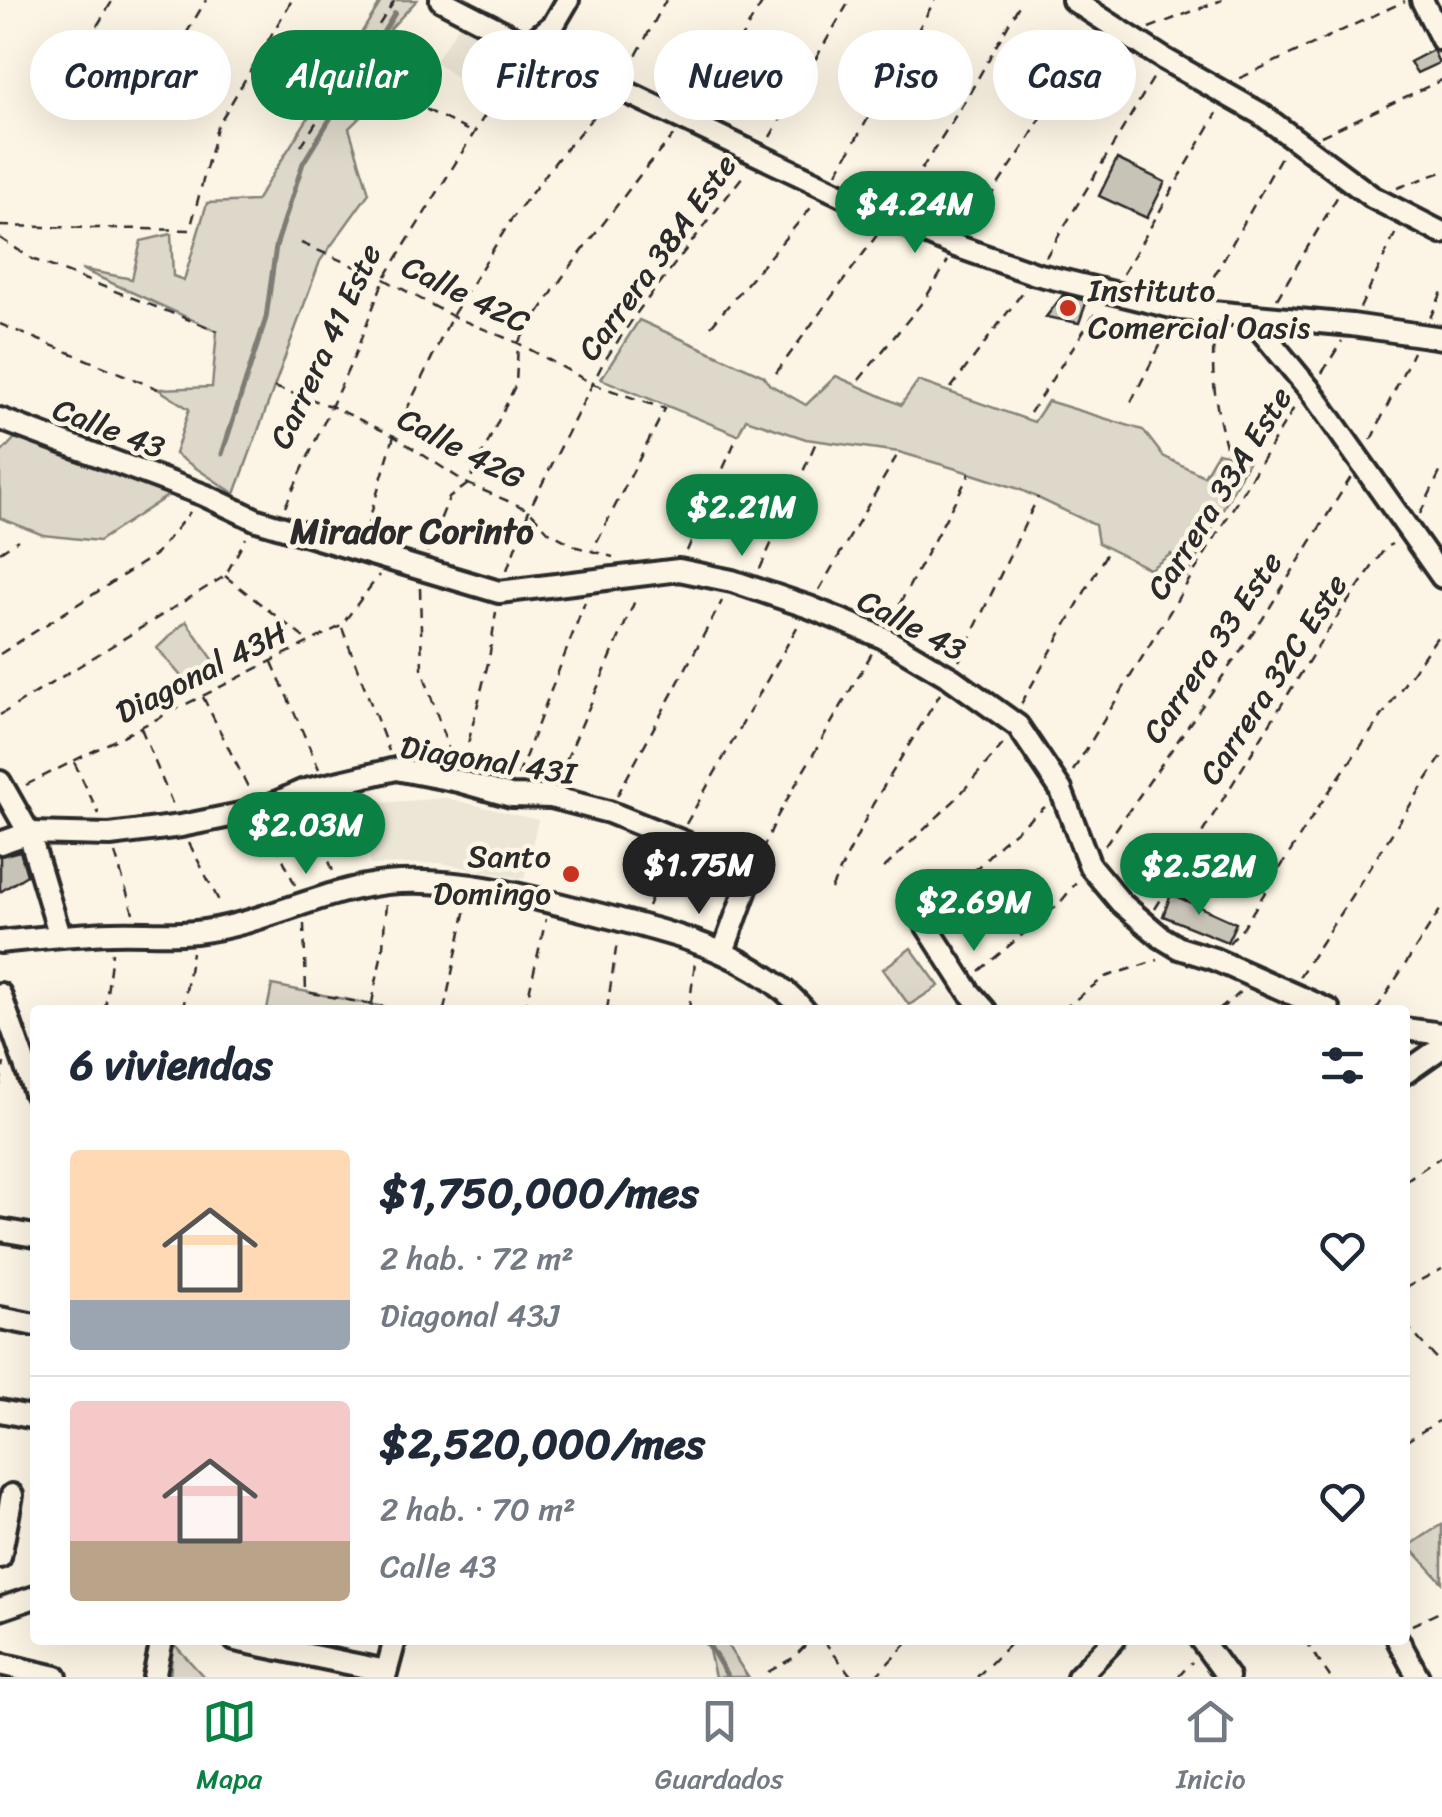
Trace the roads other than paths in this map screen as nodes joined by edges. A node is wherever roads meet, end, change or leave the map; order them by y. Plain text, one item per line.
1 (441, 0) edge
2 (568, 0) edge
3 (1073, 0) edge
4 (1422, 0) edge
5 (499, 30) edge
6 (547, 30) edge
7 (1442, 40) edge
8 (634, 96) edge
9 (1442, 233) edge
10 (1257, 316) junction
11 (1431, 337) edge
12 (0, 419) edge
13 (1442, 578) edge
14 (3, 789) edge
15 (29, 833) junction
16 (0, 844) edge
17 (926, 925) road end
18 (60, 936) junction
19 (0, 942) edge
20 (723, 952) junction
21 (0, 994) edge
22 (799, 1005) edge
23 (981, 1005) edge
24 (1318, 1005) edge
25 (1410, 1031) edge
26 (1442, 1034) edge
27 (1442, 1046) edge
28 (28, 1056) edge
29 (1410, 1069) edge
30 (0, 1230) edge
31 (30, 1235) edge
32 (0, 1318) edge
33 (30, 1324) edge
34 (0, 1411) edge
35 (30, 1417) edge
36 (6, 1494) edge
37 (0, 1556) edge
38 (30, 1599) edge
39 (0, 1610) edge
40 (161, 1645) edge
41 (257, 1645) edge
42 (394, 1645) edge
43 (1109, 1645) edge
44 (1205, 1645) edge
45 (1401, 1645) edge
46 (0, 1664) edge
47 (385, 1674) edge
48 (56, 1677) edge
49 (154, 1677) edge
50 (1078, 1677) edge
51 (1228, 1677) edge
52 (1418, 1677) edge

1 - 5 street
2 - 6 street
3 - 9 street
4 - 7 street
8 - 10 street
10 - 11 street
10 - 13 street
12 - 24 street, Calle 43
14 - 15 street
15 - 16 street
15 - 18 street
15 - 20 street, Diagonal 43I
17 - 23 street
18 - 19 street
18 - 20 street
20 - 22 street
21 - 28 street
25 - 26 street
27 - 29 street
30 - 31 street
32 - 33 street
34 - 35 street
36 - 37 street
38 - 39 street
40 - 49 street
41 - 47 street
42 - 47 street
43 - 50 street
44 - 51 street
45 - 52 street
46 - 48 street

